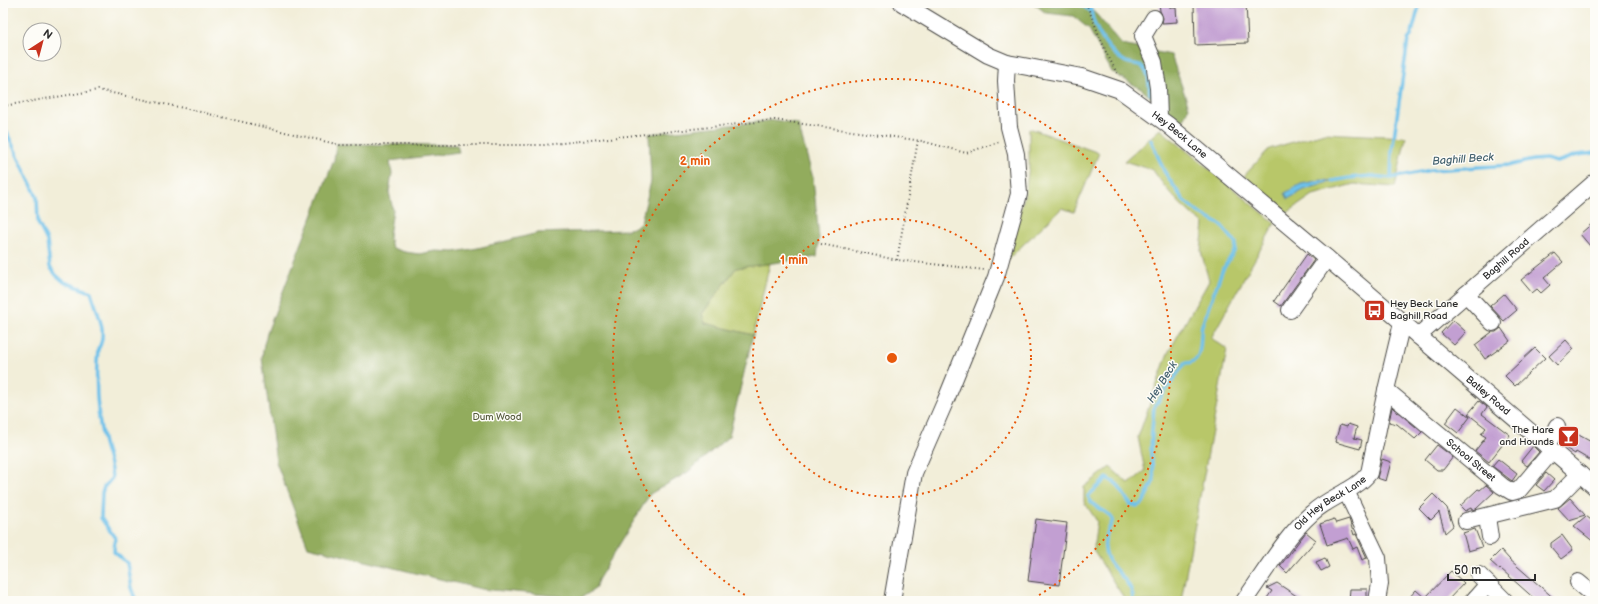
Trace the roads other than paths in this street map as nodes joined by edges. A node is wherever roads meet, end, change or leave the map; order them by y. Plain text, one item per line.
1 (902, 3) edge
2 (1154, 18) dead end
3 (1007, 63) junction
4 (1159, 118) junction
5 (1595, 182) edge
6 (1327, 258) junction
7 (1466, 294) junction
8 (1290, 310) dead end
9 (1402, 323) junction
10 (1493, 323) dead end
11 (1418, 336) junction
12 (1386, 390) junction
13 (1557, 426) dead end
14 (1549, 449) junction
15 (1580, 474) junction
16 (1595, 486) edge
17 (1346, 491) junction
18 (1487, 517) junction
19 (1466, 521) dead end
20 (1490, 537) dead end
21 (1578, 582) dead end
22 (1595, 596) edge
23 (892, 601) edge
24 (1244, 601) edge
25 (1377, 601) edge
26 (1473, 601) edge
27 (1505, 601) edge

1 - 3 street, Hey Beck Lane
2 - 4 street
3 - 4 street, Hey Beck Lane
3 - 23 street
4 - 6 street, Hey Beck Lane
5 - 7 street, Baghill Road
6 - 8 street
6 - 9 street, Hey Beck Lane
7 - 10 street
7 - 11 street, Baghill Road
9 - 11 street, Hey Beck Lane
9 - 12 street, Old Hey Beck Lane
11 - 14 street, Batley Road
12 - 14 street, School Street
12 - 17 street, Old Hey Beck Lane
13 - 14 street
14 - 15 street, Batley Road
15 - 16 street, Batley Road
15 - 18 street
17 - 24 street, Old Hey Beck Lane
17 - 25 street
18 - 19 street
18 - 20 street
21 - 22 street
26 - 27 street

